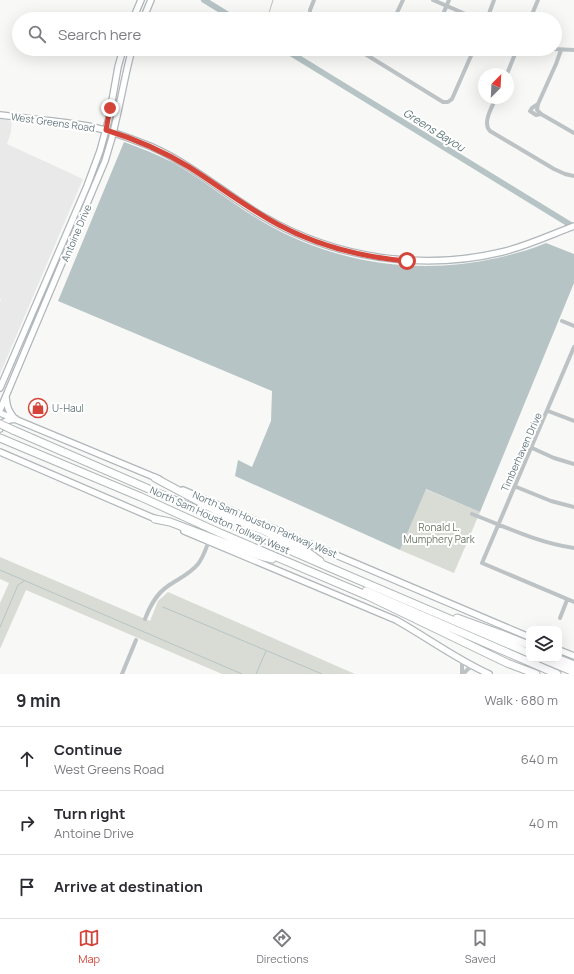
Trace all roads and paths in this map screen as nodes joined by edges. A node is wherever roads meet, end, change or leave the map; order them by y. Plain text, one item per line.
1 (141, 0) edge
2 (151, 0) edge
3 (314, 0) edge
4 (403, 0) edge
5 (433, 0) edge
6 (449, 0) edge
7 (494, 0) edge
8 (538, 0) edge
9 (138, 6) junction
10 (447, 6) junction
11 (146, 10) joint
12 (136, 12) edge
13 (310, 12) edge
14 (397, 12) edge
15 (444, 12) edge
16 (461, 12) edge
17 (490, 12) edge
18 (533, 12) edge
19 (562, 50) edge
20 (574, 50) edge
21 (120, 56) edge
22 (130, 56) edge
23 (368, 56) edge
24 (471, 56) edge
25 (514, 56) edge
26 (559, 56) edge
27 (118, 67) junction
28 (126, 68) junction
29 (509, 68) edge
30 (494, 104) edge
31 (0, 115) edge
32 (106, 130) junction
33 (114, 132) junction
34 (574, 133) edge
35 (574, 176) edge
36 (87, 186) junction
37 (94, 189) junction
38 (574, 226) edge
39 (63, 241) junction
40 (71, 244) junction
41 (40, 294) junction
42 (48, 297) junction
43 (562, 321) dead end
44 (574, 326) edge
45 (574, 347) edge
46 (17, 349) junction
47 (25, 352) junction
48 (0, 388) edge
49 (6, 396) junction
50 (0, 411) edge
51 (548, 411) junction
52 (16, 419) junction
53 (574, 421) edge
54 (0, 424) edge
55 (0, 429) edge
56 (0, 438) edge
57 (532, 448) junction
58 (1, 451) edge
59 (574, 464) edge
60 (155, 478) junction
61 (514, 486) junction
62 (140, 497) junction
63 (574, 507) edge
64 (472, 514) dead end
65 (155, 519) junction
66 (498, 524) junction
67 (209, 541) junction
68 (574, 548) edge
69 (298, 566) junction
70 (326, 566) junction
71 (567, 600) junction
72 (574, 602) edge
73 (441, 615) junction
74 (560, 618) dead end
75 (145, 619) dead end
76 (526, 636) edge
77 (136, 640) dead end
78 (526, 644) edge
79 (562, 651) edge
80 (526, 652) edge
81 (574, 656) edge
82 (562, 660) edge
83 (462, 661) junction
84 (550, 662) edge
85 (574, 665) edge
86 (473, 666) junction
87 (574, 672) edge
88 (122, 674) edge
89 (462, 674) edge
90 (489, 674) edge
91 (536, 674) edge
92 (557, 674) edge

1 - 9 main road
2 - 11 main road
3 - 13 street
4 - 14 street
5 - 10 street
6 - 10 street
7 - 17 street
8 - 18 street
9 - 11 main road
9 - 12 main road
10 - 15 street
10 - 16 street
19 - 20 street
21 - 27 main road, Antoine Drive
22 - 28 main road, Antoine Drive
23 - 24 street
25 - 29 street
26 - 34 street
27 - 28 main road
27 - 32 main road, Antoine Drive
28 - 33 main road, Antoine Drive
30 - 35 street
31 - 32 main road, West Greens Road
32 - 33 main road, West Greens Road
32 - 36 main road, Antoine Drive
33 - 37 main road, Antoine Drive
33 - 38 main road, West Greens Road
36 - 37 main road
36 - 39 main road, Antoine Drive
37 - 40 main road, Antoine Drive
39 - 40 main road
39 - 41 main road, Antoine Drive
40 - 42 main road, Antoine Drive
41 - 42 main road
41 - 46 main road, Antoine Drive
42 - 47 main road, Antoine Drive
43 - 44 street
45 - 51 street, Timberhaven Drive
46 - 47 main road
46 - 48 main road, Antoine Drive
47 - 49 main road, Antoine Drive
49 - 50 main road, Antoine Drive
49 - 52 main road
50 - 52 main road, North Sam Houston Parkway West
51 - 53 street
51 - 57 street, Timberhaven Drive
52 - 55 main road
52 - 60 main road, North Sam Houston Parkway West
54 - 70 highway, North Sam Houston Tollway West, bridge
56 - 62 highway, North Sam Houston Tollway West
57 - 59 street
57 - 61 street, Timberhaven Drive
58 - 65 main road
60 - 70 highway
60 - 76 main road, North Sam Houston Parkway West
61 - 63 street
61 - 66 street, Timberhaven Drive
62 - 69 highway, North Sam Houston Tollway West
62 - 92 highway, North Sam Houston Tollway West
64 - 66 street
65 - 67 main road
65 - 69 highway
66 - 68 street
66 - 71 street, Timberhaven Drive
67 - 75 street
67 - 83 main road
69 - 91 highway, North Sam Houston Tollway West
70 - 73 highway, North Sam Houston Tollway West
71 - 72 street
71 - 74 street
73 - 78 highway, North Sam Houston Tollway West
73 - 80 highway, North Sam Houston Tollway West
77 - 88 street
79 - 81 main road
82 - 85 highway
83 - 86 main road
83 - 89 street
84 - 87 highway
86 - 89 street
86 - 90 main road

